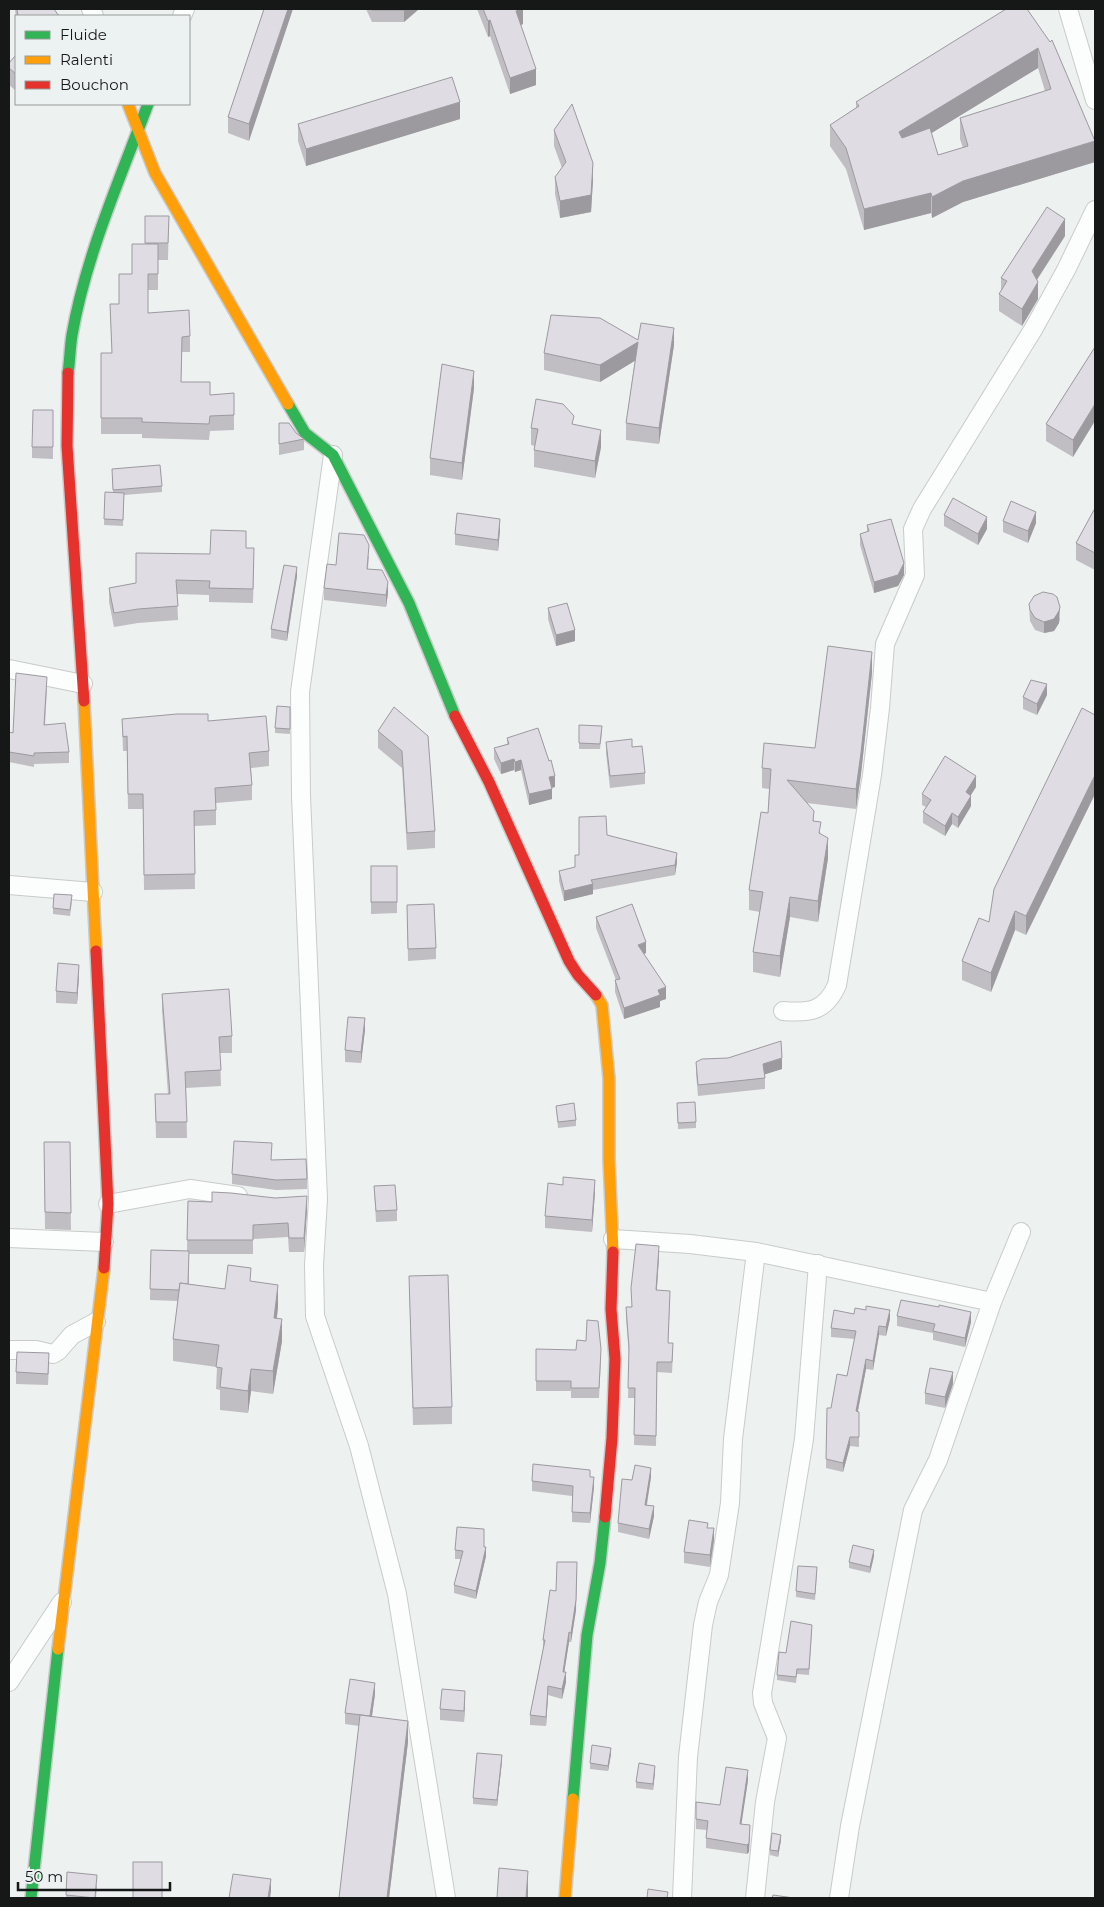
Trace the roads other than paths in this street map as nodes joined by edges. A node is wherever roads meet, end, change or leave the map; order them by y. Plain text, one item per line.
1 (1068, 9) edge
2 (1095, 100) edge
3 (128, 105) edge
4 (148, 105) edge
5 (138, 131) junction
6 (1095, 210) edge
7 (333, 455) junction
8 (9, 669) edge
9 (83, 684) junction
10 (9, 885) edge
11 (92, 892) junction
12 (783, 1011) dead end
13 (257, 1198) edge
14 (108, 1204) junction
15 (1021, 1232) dead end
16 (9, 1238) edge
17 (612, 1239) junction
18 (104, 1242) junction
19 (756, 1252) junction
20 (818, 1264) junction
21 (992, 1302) junction
22 (96, 1322) junction
23 (9, 1350) edge
24 (65, 1598) junction
25 (9, 1682) edge
26 (31, 1898) edge
27 (446, 1898) edge
28 (565, 1898) edge
29 (682, 1898) edge
30 (755, 1898) edge
31 (839, 1898) edge

1 - 2 street
3 - 5 street
4 - 5 street
5 - 7 street
5 - 9 street
6 - 12 street
7 - 17 street
7 - 27 street
8 - 9 street
9 - 11 street
10 - 11 street
11 - 14 street
13 - 14 street
14 - 18 street
15 - 21 street
16 - 18 street
17 - 19 street
17 - 28 street
18 - 22 street
19 - 20 street
19 - 29 street
20 - 21 street
20 - 30 street
21 - 31 street
22 - 23 street
22 - 24 street
24 - 25 street
24 - 26 street

